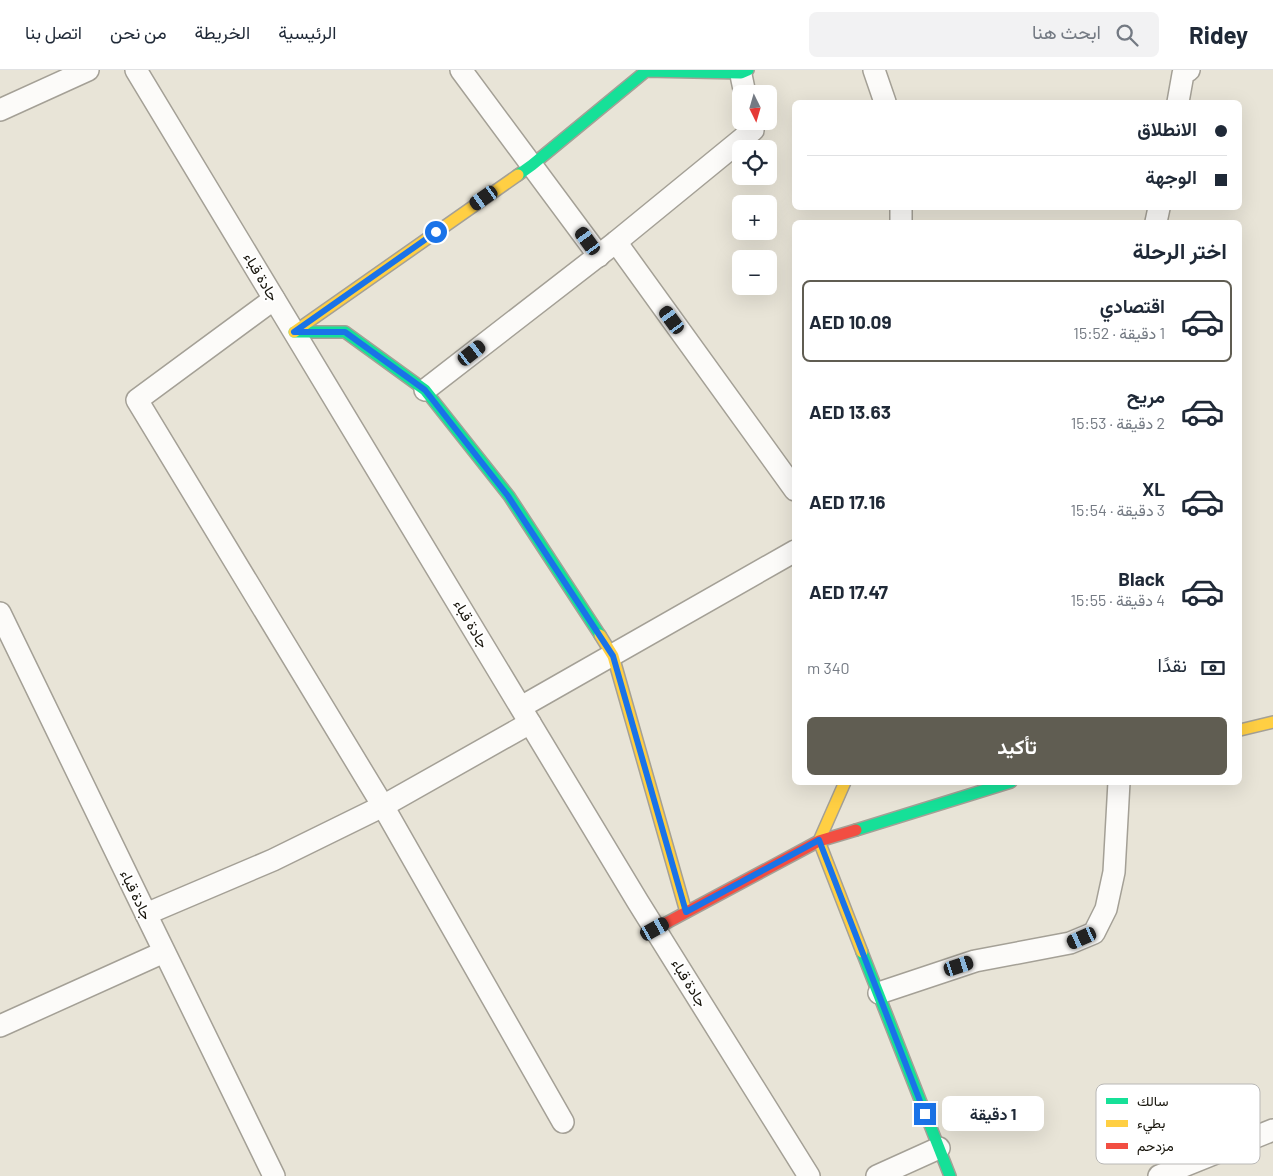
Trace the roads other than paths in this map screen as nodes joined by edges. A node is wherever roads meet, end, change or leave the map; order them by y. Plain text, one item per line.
1 (88, 70) edge
2 (136, 70) edge
3 (461, 70) edge
4 (874, 70) edge
5 (1188, 70) edge
6 (646, 71) edge
7 (743, 71) edge
8 (744, 85) edge
9 (884, 100) edge
10 (1178, 100) edge
11 (0, 110) edge
12 (753, 130) edge
13 (532, 165) junction
14 (616, 242) junction
15 (598, 256) junction
16 (274, 299) junction
17 (294, 332) junction
18 (425, 390) junction
19 (792, 486) edge
20 (792, 553) edge
21 (2, 622) edge
22 (613, 656) junction
23 (526, 715) junction
24 (1273, 722) edge
25 (1242, 730) edge
26 (845, 785) edge
27 (1001, 785) edge
28 (1120, 785) edge
29 (383, 806) junction
30 (819, 840) junction
31 (686, 912) junction
32 (146, 914) junction
33 (655, 929) junction
34 (164, 952) junction
35 (879, 993) junction
36 (0, 1026) edge
37 (563, 1122) dead end
38 (1273, 1130) edge
39 (1260, 1135) edge
40 (939, 1148) junction
41 (1189, 1164) edge
42 (274, 1176) edge
43 (809, 1176) edge
44 (877, 1176) edge
45 (950, 1176) edge
46 (1159, 1176) edge

1 - 11 street
2 - 16 street, جادة قباء
3 - 13 street
4 - 9 street
5 - 10 street
6 - 7 street
6 - 13 street
7 - 8 street
12 - 14 street
13 - 15 street
13 - 17 street
14 - 15 street
14 - 19 street
15 - 18 street
16 - 17 street, جادة قباء
16 - 29 street
17 - 18 street
17 - 23 street, جادة قباء
18 - 22 street
20 - 22 street
21 - 32 street, جادة قباء
22 - 23 street
22 - 31 street
23 - 29 street
23 - 33 street, جادة قباء
24 - 25 street
26 - 30 street
27 - 30 street
28 - 35 street
29 - 32 street
29 - 37 street
30 - 31 street
30 - 35 street
31 - 33 street
32 - 34 street, جادة قباء
33 - 43 street, جادة قباء
34 - 36 street
34 - 42 street, جادة قباء
35 - 40 street
38 - 39 street
40 - 44 street
40 - 45 street
41 - 46 street

